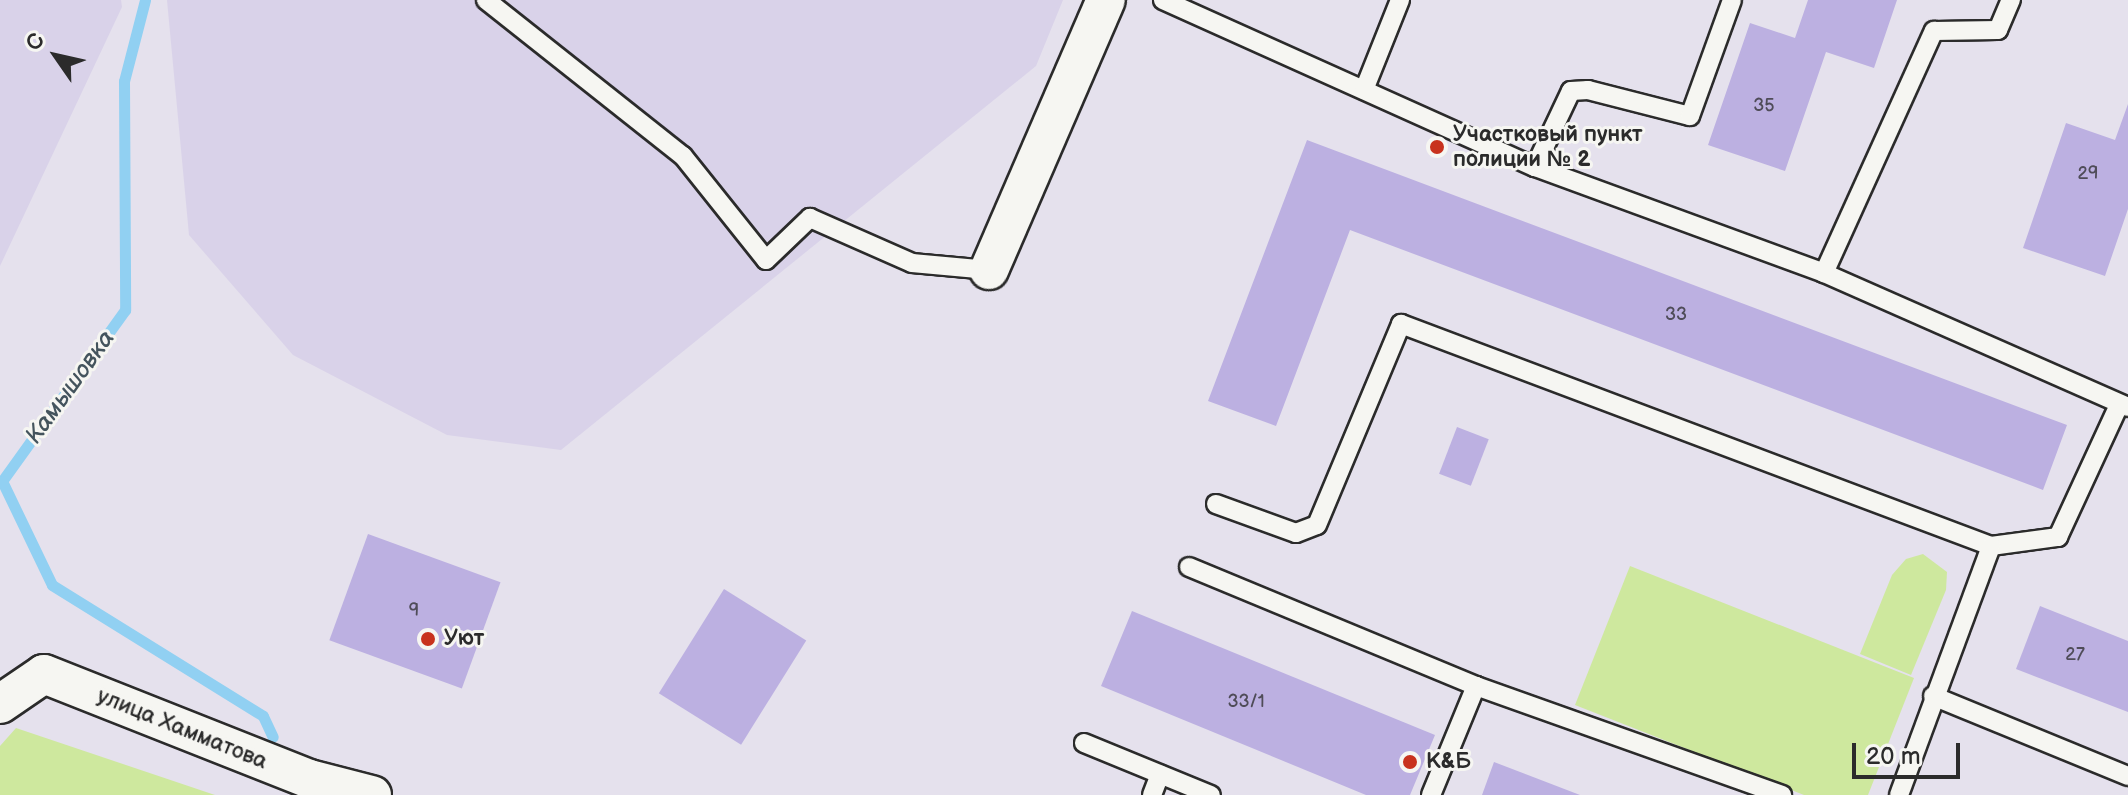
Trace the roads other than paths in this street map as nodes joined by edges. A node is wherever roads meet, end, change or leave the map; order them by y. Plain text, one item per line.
1 (486, 0) edge
2 (1106, 0) edge
3 (1163, 0) edge
4 (1400, 0) edge
5 (1732, 0) edge
6 (2011, 0) edge
7 (1193, 6) edge
8 (1364, 90) junction
9 (1535, 167) junction
10 (989, 270) joint
11 (1824, 273) junction
12 (2123, 406) edge
13 (1216, 504) dead end
14 (1991, 546) junction
15 (1189, 567) dead end
16 (1476, 686) junction
17 (1933, 696) junction
18 (0, 704) edge
19 (1084, 743) dead end
20 (1160, 774) junction
21 (2128, 776) edge
22 (372, 795) edge
23 (1152, 795) edge
24 (1211, 795) edge
25 (1431, 795) edge
26 (1782, 795) edge
27 (1899, 795) edge

1 - 10 lane
2 - 10 street
3 - 7 lane
4 - 8 lane
5 - 9 lane
6 - 11 lane
7 - 8 lane
8 - 9 lane
9 - 11 lane
11 - 12 lane
12 - 14 lane
13 - 14 lane
14 - 17 lane
15 - 16 lane
16 - 25 lane
16 - 26 lane
17 - 21 lane
17 - 27 lane
18 - 22 street, улица Хамматова
19 - 20 lane
20 - 23 lane
20 - 24 lane

